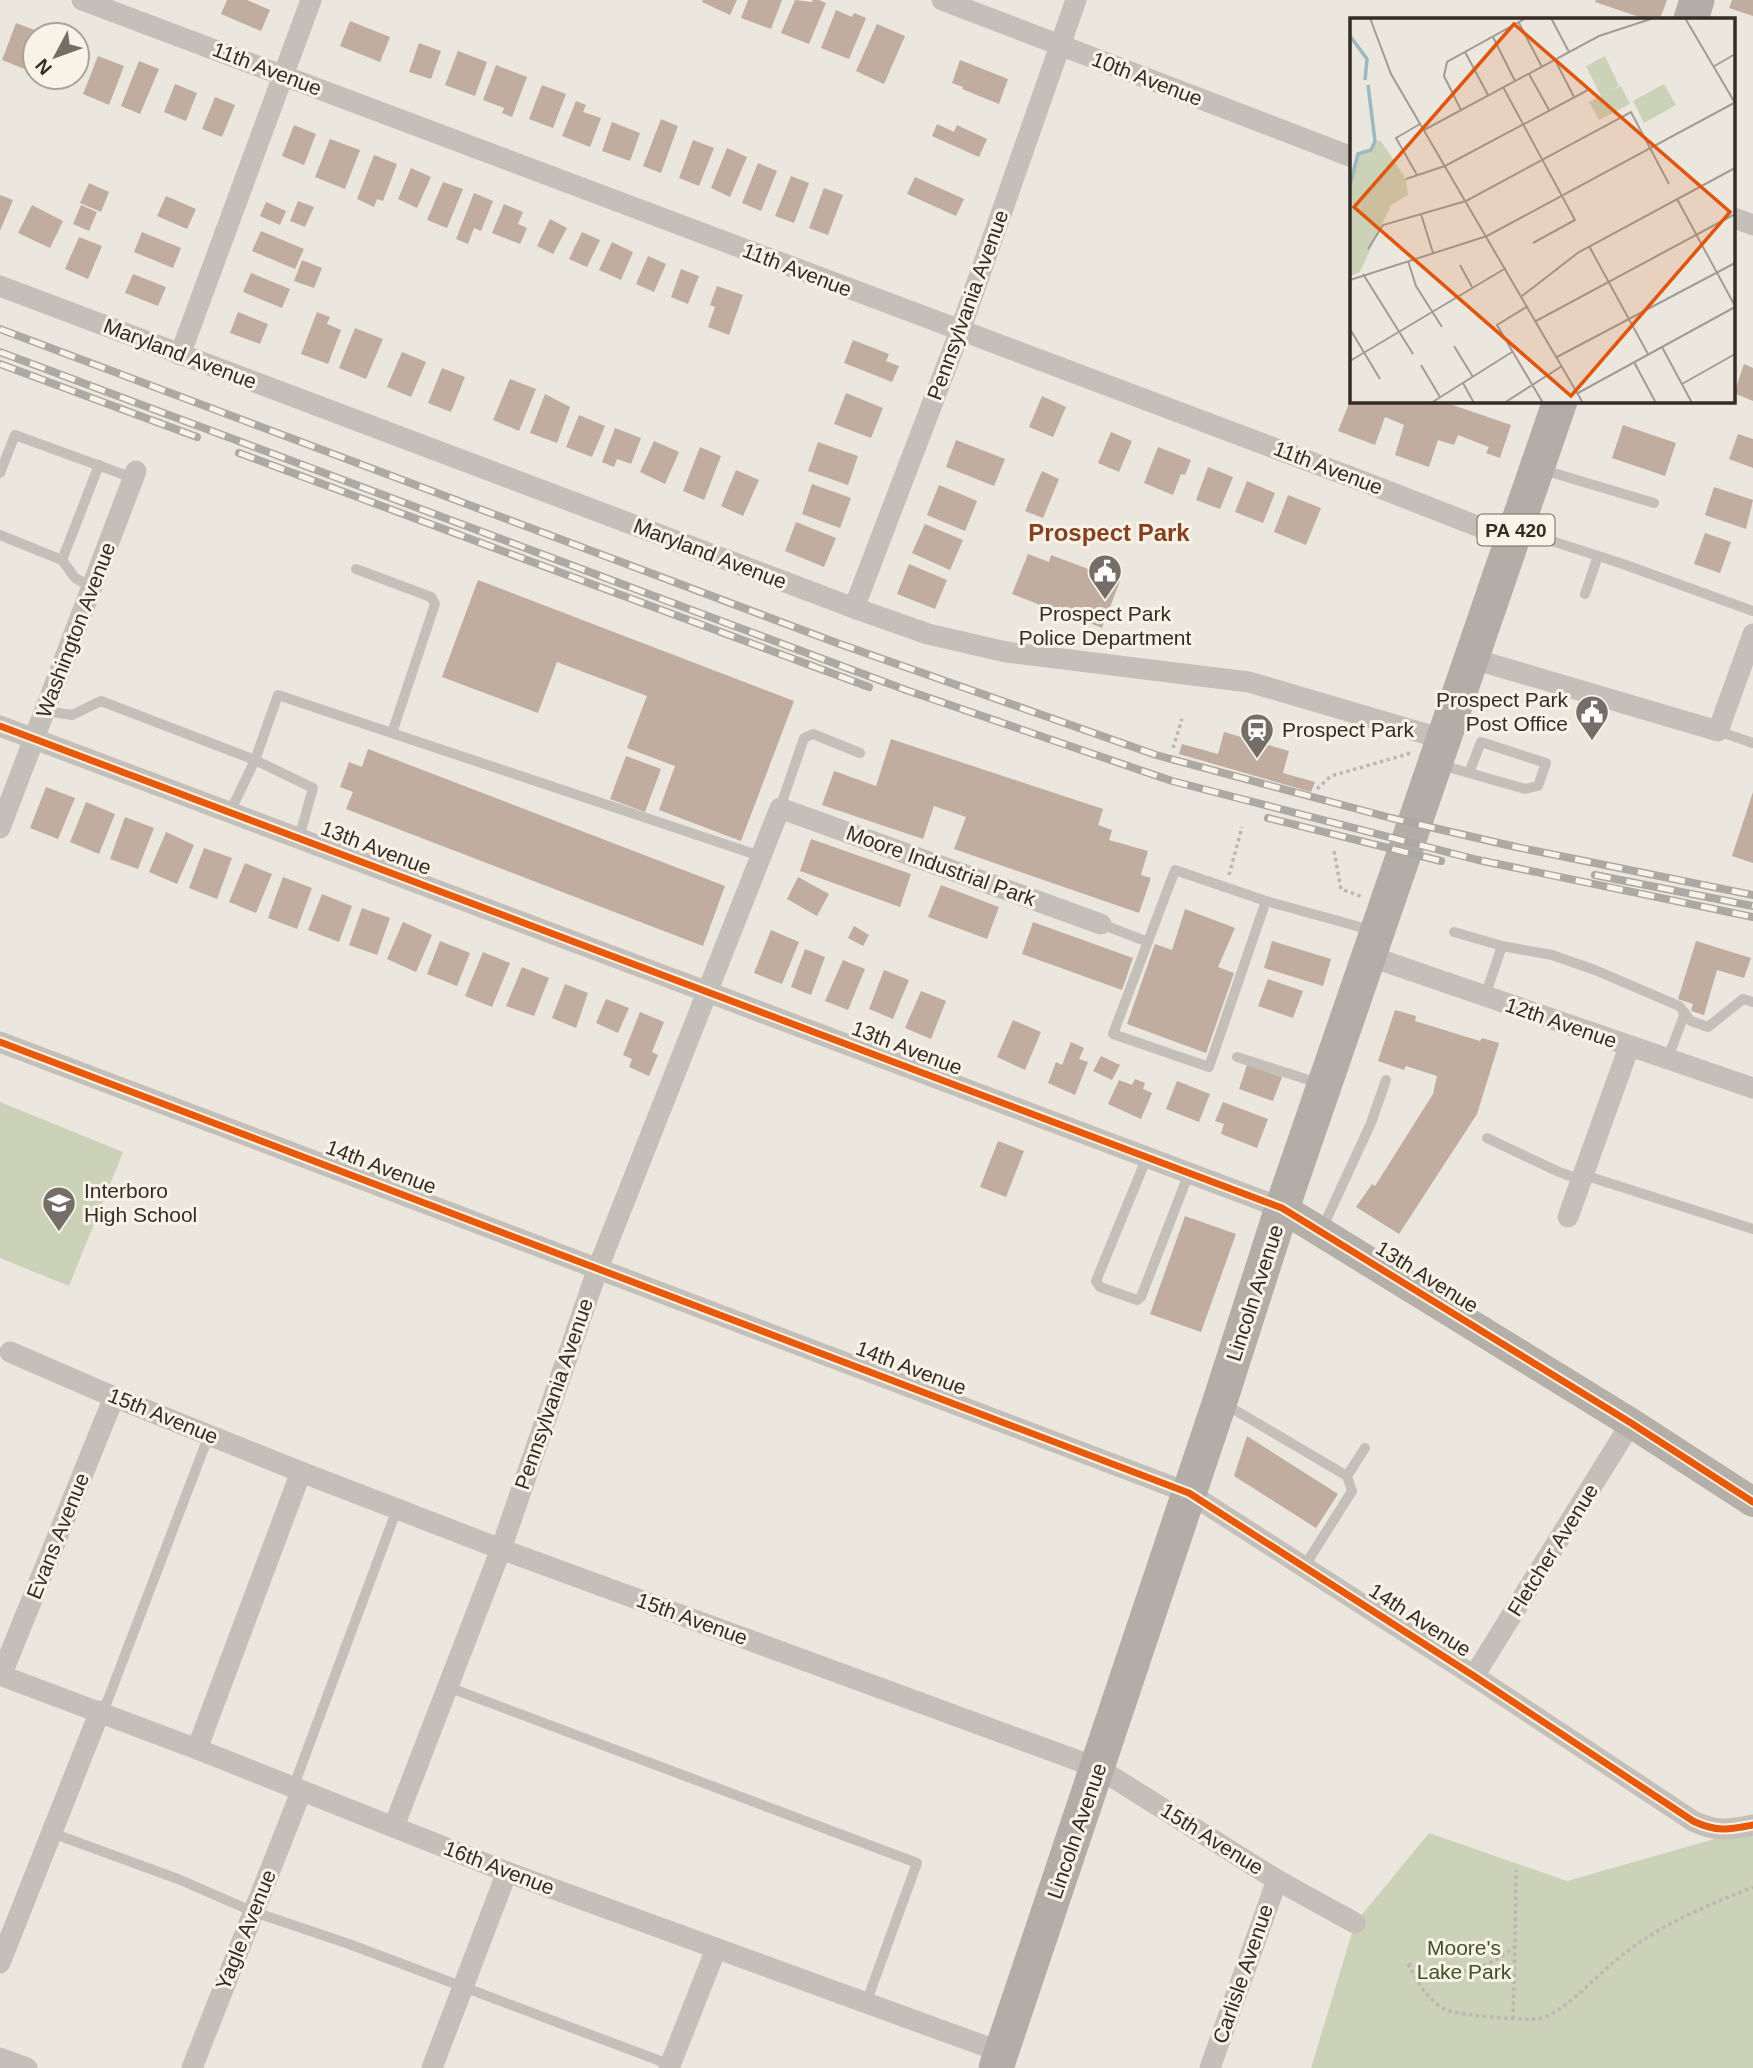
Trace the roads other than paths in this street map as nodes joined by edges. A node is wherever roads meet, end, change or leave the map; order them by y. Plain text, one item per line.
1 (82, 0) edge
2 (311, 0) edge
3 (942, 0) edge
4 (1076, 0) edge
5 (1697, 0) edge
6 (1690, 18) edge
7 (1059, 46) junction
8 (283, 75) junction
9 (1350, 156) edge
10 (1736, 219) edge
11 (1753, 225) edge
12 (0, 286) edge
13 (960, 331) junction
14 (180, 355) junction
15 (1560, 402) edge
16 (99, 466) junction
17 (1537, 468) junction
18 (0, 473) edge
19 (135, 474) joint
20 (1654, 503) dead end
21 (0, 534) edge
22 (1514, 535) junction
23 (1598, 556) junction
24 (62, 560) junction
25 (355, 569) dead end
26 (92, 587) junction
27 (1585, 594) dead end
28 (854, 608) junction
29 (1753, 611) edge
30 (1751, 648) edge
31 (1470, 658) junction
32 (45, 711) junction
33 (0, 726) edge
34 (1718, 731) junction
35 (393, 733) junction
36 (34, 739) junction
37 (1753, 743) edge
38 (1433, 745) junction
39 (860, 753) dead end
40 (255, 760) junction
41 (1469, 773) junction
42 (780, 808) junction
43 (230, 812) junction
44 (0, 828) edge
45 (299, 838) junction
46 (760, 856) junction
47 (1266, 901) junction
48 (1101, 924) joint
49 (1373, 930) junction
50 (1454, 932) dead end
51 (1148, 942) junction
52 (1502, 946) junction
53 (706, 991) junction
54 (1485, 996) junction
55 (1753, 1002) edge
56 (1685, 1013) junction
57 (0, 1042) edge
58 (1629, 1047) junction
59 (1237, 1057) dead end
60 (1667, 1060) junction
61 (1385, 1080) dead end
62 (1324, 1085) junction
63 (1753, 1088) edge
64 (1487, 1138) dead end
65 (1147, 1157) junction
66 (1189, 1173) junction
67 (1583, 1177) junction
68 (1282, 1208) junction
69 (1568, 1217) dead end
70 (1753, 1228) edge
71 (1321, 1232) junction
72 (598, 1268) junction
73 (10, 1352) dead end
74 (114, 1397) junction
75 (1220, 1401) junction
76 (1631, 1423) junction
77 (209, 1435) junction
78 (1365, 1448) dead end
79 (301, 1472) junction
80 (1347, 1476) junction
81 (1189, 1493) junction
82 (1753, 1502) edge
83 (397, 1509) junction
84 (501, 1549) junction
85 (1304, 1566) junction
86 (1, 1675) edge
87 (1475, 1676) junction
88 (448, 1687) junction
89 (100, 1711) junction
90 (197, 1749) junction
91 (1098, 1768) junction
92 (297, 1790) junction
93 (1753, 1825) edge
94 (394, 1826) junction
95 (52, 1833) junction
96 (507, 1872) junction
97 (1277, 1880) junction
98 (254, 1912) junction
99 (1354, 1923) dead end
100 (716, 1949) junction
101 (0, 1964) edge
102 (463, 1987) junction
103 (866, 2003) junction
104 (0, 2058) edge
105 (999, 2060) edge
106 (670, 2066) edge
107 (27, 2068) edge
108 (192, 2068) edge
109 (432, 2068) edge
110 (1210, 2068) edge

1 - 8 street, 11th Avenue
2 - 8 street
3 - 7 street, 10th Avenue
4 - 7 street, Pennsylvania Avenue
5 - 6 main road
7 - 9 street, 10th Avenue
7 - 13 street, Pennsylvania Avenue
8 - 13 street, 11th Avenue
8 - 14 street
10 - 11 street
12 - 14 street, Maryland Avenue
13 - 22 street, 11th Avenue
13 - 28 street, Pennsylvania Avenue
14 - 28 street, Maryland Avenue
15 - 17 main road, Lincoln Avenue / PA 420
16 - 18 lane
16 - 19 lane
16 - 24 lane
17 - 20 lane
17 - 22 main road, Lincoln Avenue / PA 420
19 - 26 street, Washington Avenue
21 - 24 lane
22 - 23 lane
22 - 31 main road, Lincoln Avenue / PA 420
23 - 27 lane
23 - 29 lane
24 - 26 lane
25 - 35 lane
26 - 32 street, Washington Avenue
28 - 38 street, Maryland Avenue
30 - 34 street
31 - 34 street
31 - 38 main road, Lincoln Avenue / PA 420
32 - 36 street, Washington Avenue
32 - 40 lane
33 - 36 street, 13th Avenue
34 - 37 lane
35 - 40 lane
35 - 46 lane
36 - 43 street, 13th Avenue
36 - 44 street, Washington Avenue
38 - 41 lane
38 - 49 main road, Lincoln Avenue / PA 420
39 - 42 lane
40 - 43 lane
40 - 45 lane
41 - 41 lane
42 - 46 street, Pennsylvania Avenue
42 - 48 street, Moore Industrial Park
43 - 45 street, 13th Avenue
45 - 53 street, 13th Avenue
46 - 53 street, Pennsylvania Avenue
47 - 49 lane
47 - 51 lane
47 - 51 lane
48 - 51 lane
49 - 54 street, 12th Avenue
49 - 62 main road, Lincoln Avenue / PA 420
50 - 52 lane
52 - 54 lane
52 - 56 lane
53 - 65 street, 13th Avenue
53 - 72 street, Pennsylvania Avenue
54 - 58 street, 12th Avenue
55 - 56 lane
56 - 60 lane
57 - 72 street, 14th Avenue
58 - 60 street, 12th Avenue
58 - 67 street
59 - 62 lane
60 - 63 street, 12th Avenue
61 - 71 lane
62 - 68 main road, Lincoln Avenue / PA 420
64 - 67 lane
65 - 66 street, 13th Avenue
65 - 66 lane
66 - 68 street, 13th Avenue
67 - 69 street
67 - 70 lane
68 - 71 street, 13th Avenue
68 - 75 main road, Lincoln Avenue / PA 420
71 - 76 street, 13th Avenue
72 - 81 street, 14th Avenue
72 - 84 street, Pennsylvania Avenue
73 - 74 street, 15th Avenue
74 - 77 street, 15th Avenue
74 - 86 street, Evans Avenue
75 - 80 lane
75 - 81 main road, Lincoln Avenue / PA 420
76 - 82 street, 13th Avenue
76 - 87 street, Fletcher Avenue
77 - 79 street, 15th Avenue
77 - 89 lane
78 - 80 lane
79 - 83 street, 15th Avenue
79 - 90 street
80 - 85 lane
81 - 85 street, 14th Avenue
81 - 91 main road, Lincoln Avenue / PA 420
83 - 84 street, 15th Avenue
83 - 92 lane
84 - 88 street, Pennsylvania Avenue
84 - 91 street, 15th Avenue
85 - 87 street, 14th Avenue
86 - 89 street, 16th Avenue
87 - 93 street, 14th Avenue
88 - 94 street, Pennsylvania Avenue
88 - 103 lane
89 - 90 street, 16th Avenue
89 - 95 street
90 - 92 street, 16th Avenue
91 - 97 street, 15th Avenue
91 - 105 main road, Lincoln Avenue / PA 420
92 - 94 street, 16th Avenue
92 - 98 street, Yagle Avenue
94 - 96 street, 16th Avenue
95 - 98 lane
95 - 101 street
96 - 100 street, 16th Avenue
96 - 102 street
97 - 99 street, 15th Avenue
97 - 110 street, Carlisle Avenue
98 - 102 lane
98 - 108 street, Yagle Avenue
100 - 103 street, 16th Avenue
100 - 106 street
102 - 106 lane
102 - 109 street
103 - 105 street, 16th Avenue
104 - 107 street

